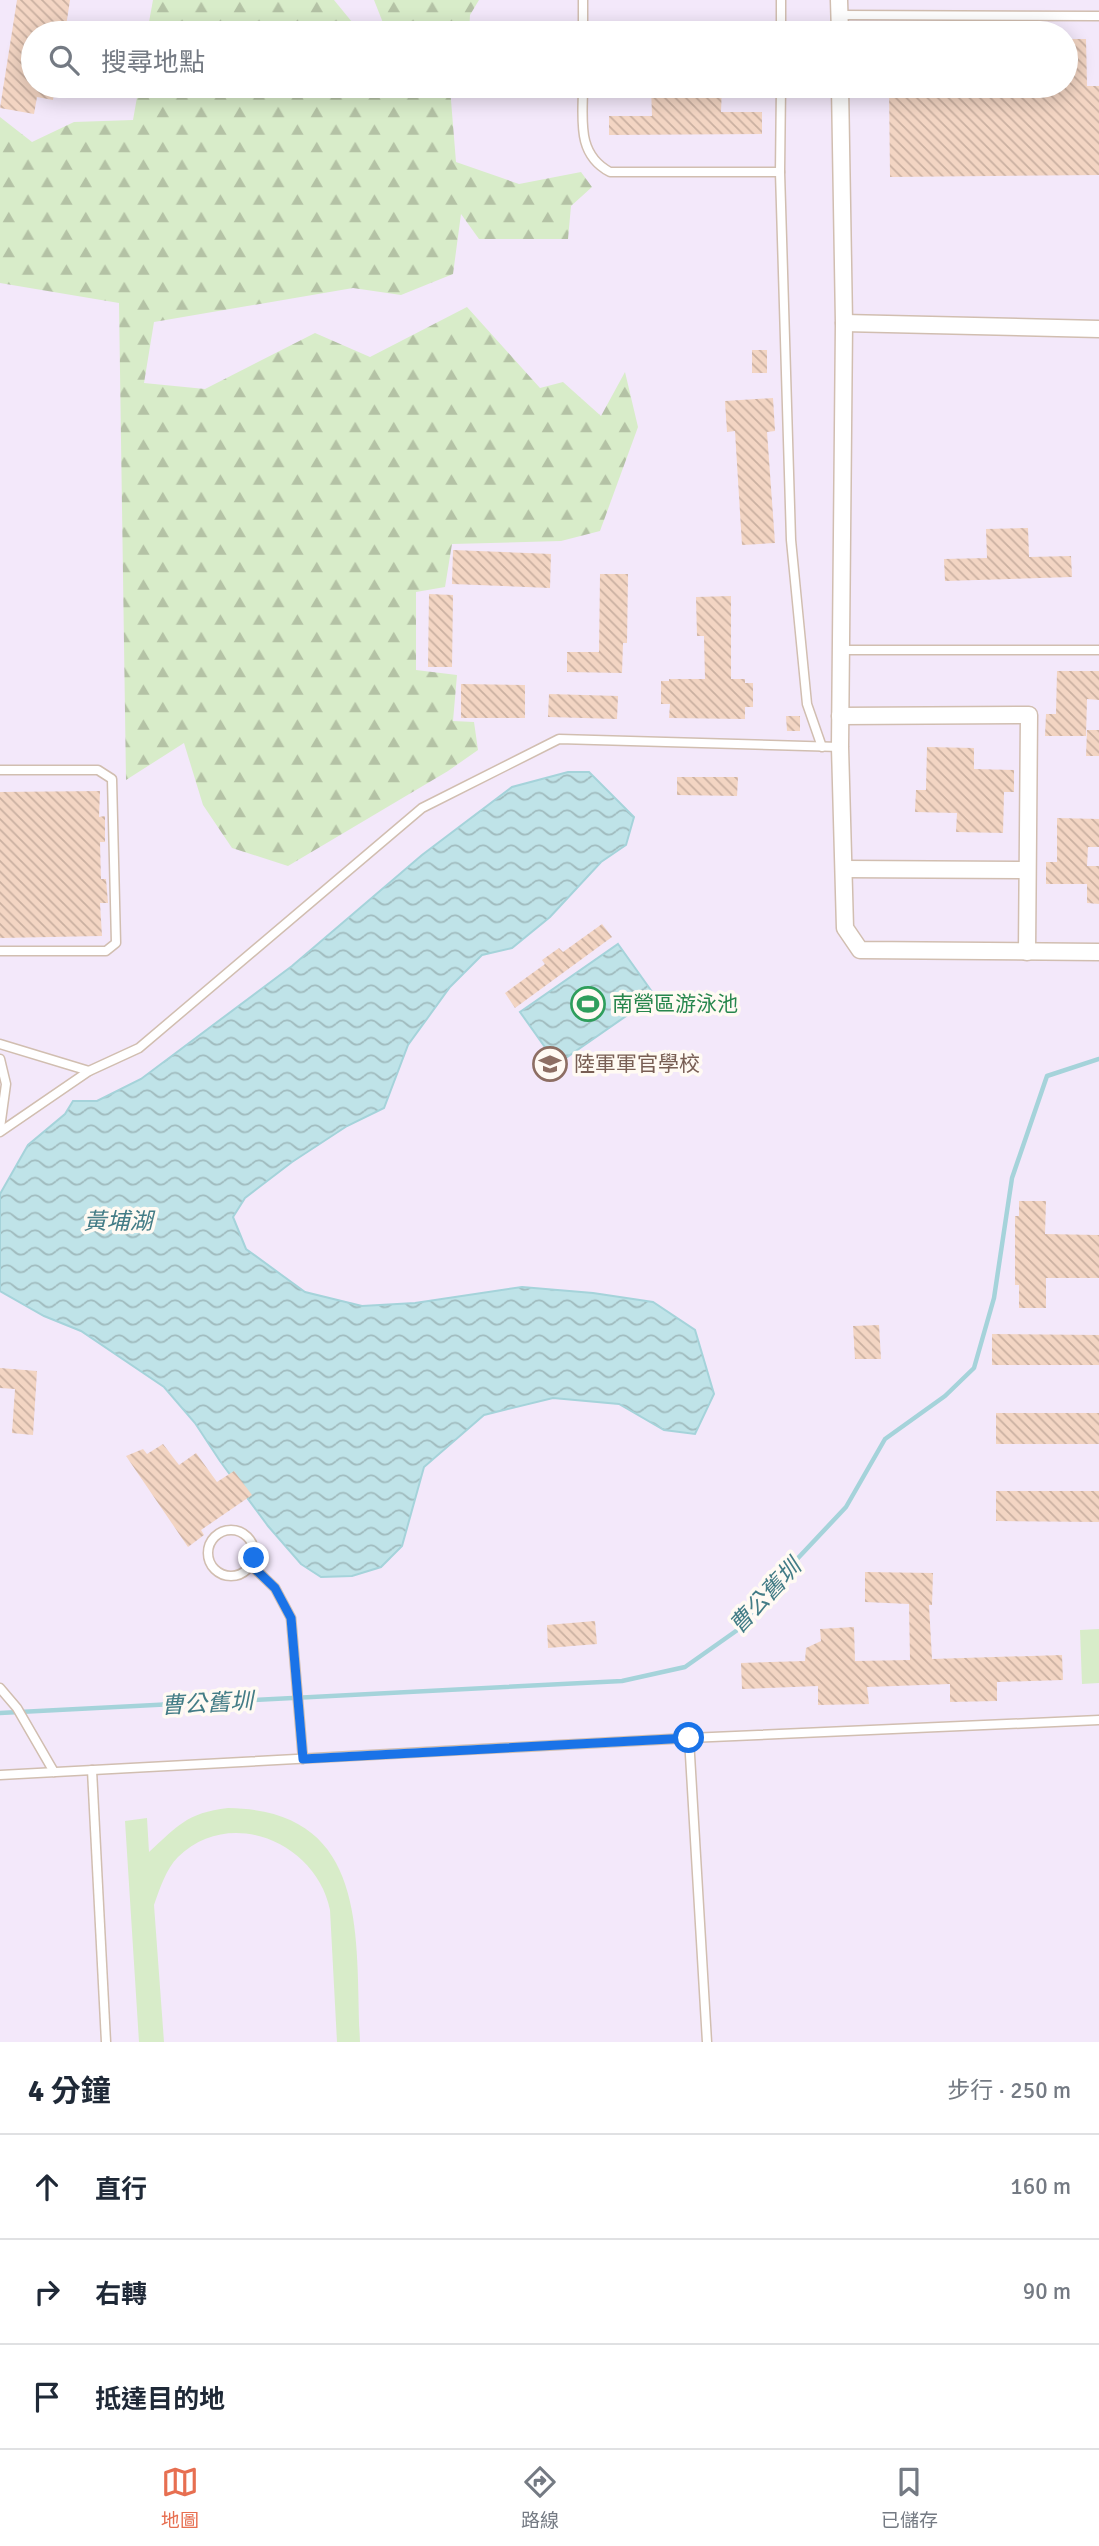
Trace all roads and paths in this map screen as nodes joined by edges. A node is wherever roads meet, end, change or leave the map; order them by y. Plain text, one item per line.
1 (583, 0) edge
2 (781, 0) edge
3 (839, 8) edge
4 (1099, 16) edge
5 (583, 21) edge
6 (781, 21) edge
7 (583, 98) edge
8 (781, 98) edge
9 (840, 98) edge
10 (780, 172) junction
11 (844, 323) junction
12 (1099, 329) edge
13 (840, 650) junction
14 (1099, 650) edge
15 (840, 716) junction
16 (822, 747) junction
17 (840, 747) junction
18 (0, 770) edge
19 (844, 869) junction
20 (1027, 870) junction
21 (0, 951) edge
22 (1027, 952) junction
23 (1099, 952) edge
24 (0, 1044) edge
25 (0, 1059) edge
26 (89, 1071) junction
27 (0, 1130) edge
28 (251, 1565) junction
29 (0, 1688) edge
30 (1099, 1720) edge
31 (689, 1738) junction
32 (303, 1759) junction
33 (92, 1770) junction
34 (54, 1772) junction
35 (0, 1775) edge
36 (106, 2042) edge
37 (707, 2042) edge

1 - 5 lane
2 - 6 lane
3 - 4 lane
7 - 10 lane
8 - 10 lane
9 - 11 street
10 - 16 lane
11 - 12 street
11 - 13 street
13 - 14 lane
13 - 15 street
15 - 17 street
15 - 20 street
16 - 17 lane
16 - 26 lane
17 - 19 street
18 - 21 lane
19 - 20 street
19 - 22 street
20 - 22 street
22 - 23 street
24 - 26 lane
25 - 27 lane
26 - 27 lane
28 - 28 lane
28 - 32 lane
29 - 34 lane
30 - 31 lane
31 - 32 lane
31 - 37 lane
32 - 33 lane
33 - 34 lane
33 - 36 lane
34 - 35 lane

